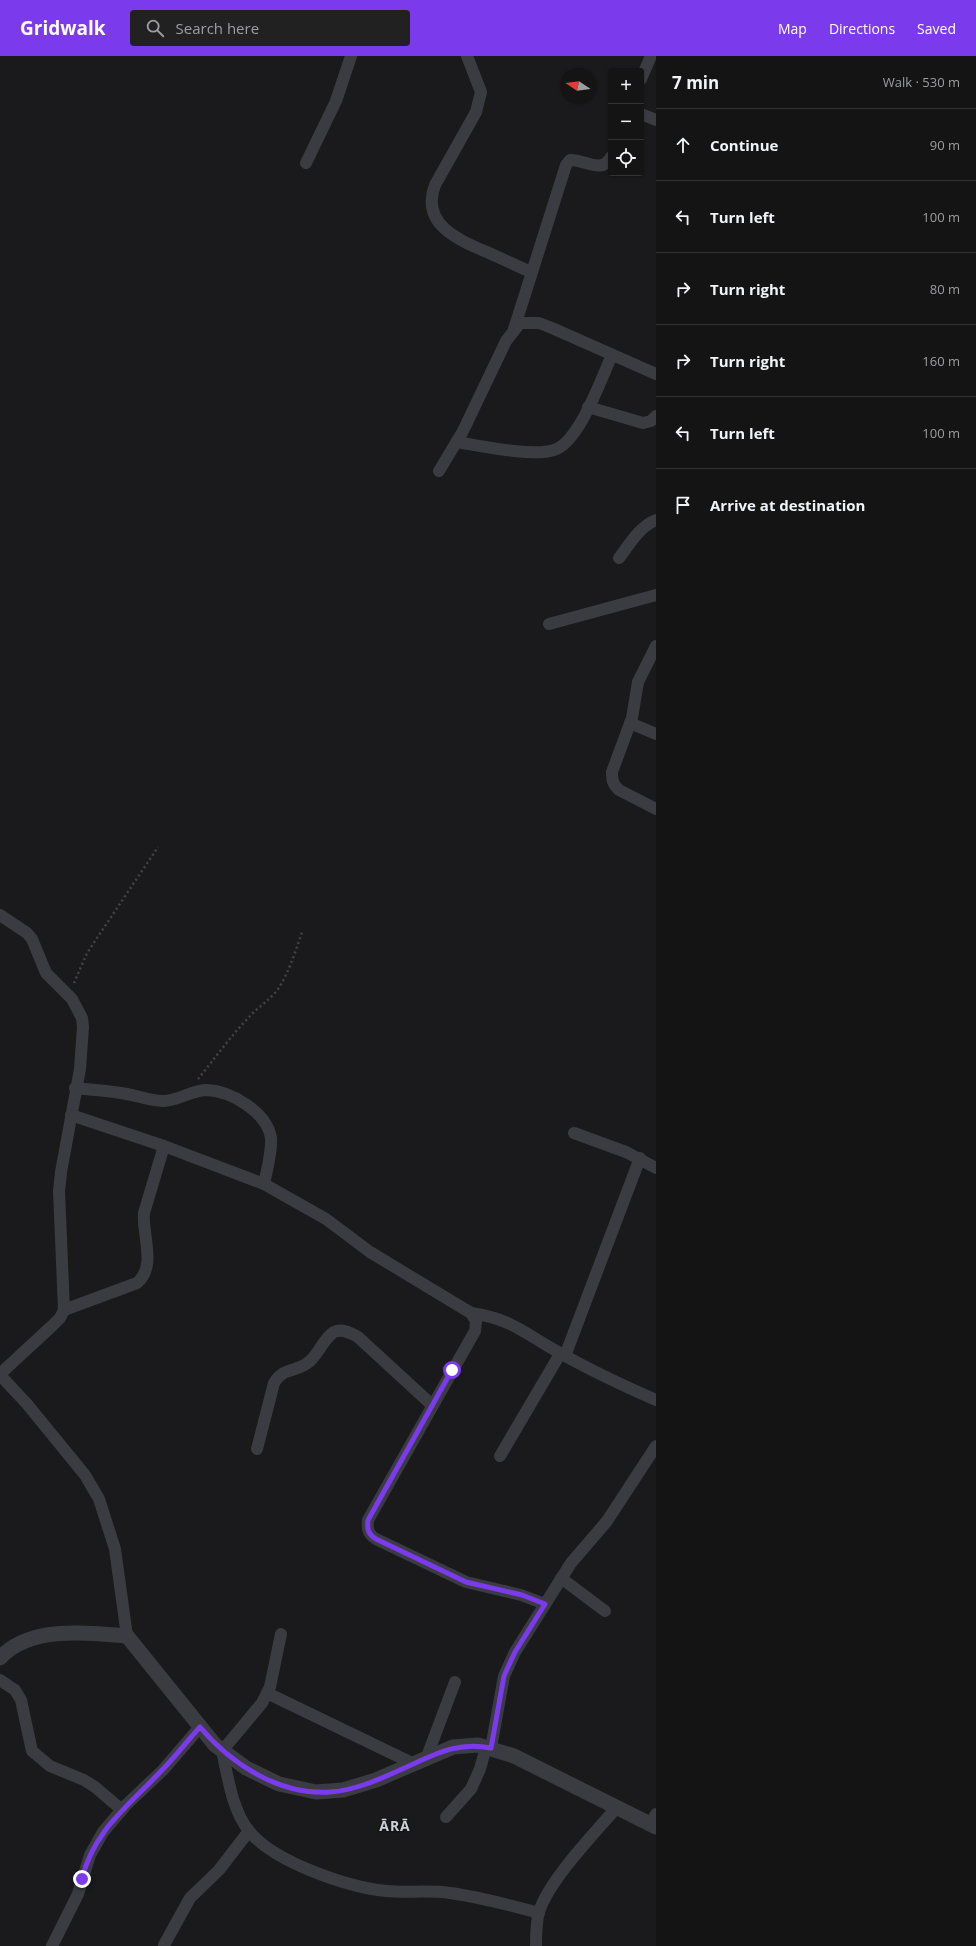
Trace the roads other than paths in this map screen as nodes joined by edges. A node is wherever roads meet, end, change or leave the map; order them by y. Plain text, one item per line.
1 (351, 56) edge
2 (467, 56) edge
3 (651, 56) edge
4 (644, 72) edge
5 (644, 115) edge
6 (656, 120) edge
7 (608, 161) edge
8 (306, 163) dead end
9 (531, 272) junction
10 (514, 329) junction
11 (612, 355) junction
12 (656, 374) edge
13 (588, 407) junction
14 (656, 416) edge
15 (457, 442) junction
16 (439, 471) dead end
17 (656, 520) edge
18 (619, 558) dead end
19 (656, 595) edge
20 (549, 624) dead end
21 (656, 646) edge
22 (630, 723) junction
23 (656, 734) edge
24 (656, 809) edge
25 (0, 915) edge
26 (75, 1088) junction
27 (71, 1114) junction
28 (574, 1133) dead end
29 (164, 1146) junction
30 (640, 1158) junction
31 (656, 1168) edge
32 (264, 1184) junction
33 (64, 1310) junction
34 (471, 1313) junction
35 (563, 1355) junction
36 (0, 1374) edge
37 (656, 1400) edge
38 (432, 1405) junction
39 (656, 1446) edge
40 (257, 1449) dead end
41 (500, 1456) dead end
42 (561, 1578) junction
43 (545, 1604) junction
44 (605, 1611) dead end
45 (282, 1634) dead end
46 (127, 1636) junction
47 (0, 1658) edge
48 (0, 1680) edge
49 (455, 1682) dead end
50 (267, 1693) junction
51 (200, 1727) junction
52 (488, 1748) junction
53 (222, 1751) junction
54 (420, 1761) junction
55 (617, 1807) junction
56 (122, 1810) junction
57 (446, 1818) dead end
58 (654, 1821) edge
59 (249, 1831) junction
60 (539, 1913) junction
61 (164, 1945) dead end
62 (52, 1946) edge
63 (536, 1946) edge

1 - 8 street
2 - 9 street
3 - 4 street
5 - 6 street
7 - 9 street
9 - 10 street
10 - 11 street
10 - 15 street
11 - 12 street
11 - 13 street
13 - 14 street
13 - 15 street
15 - 16 street
17 - 18 street
19 - 20 street
21 - 22 street
22 - 23 street
22 - 24 street
25 - 26 street
26 - 27 street
26 - 32 street
27 - 29 street
27 - 33 street
28 - 30 street
29 - 32 street
29 - 33 street
30 - 31 street
30 - 35 street
32 - 34 street
33 - 36 street
34 - 35 street
34 - 38 street
35 - 37 street
35 - 41 street
36 - 46 street
38 - 40 street
38 - 43 street
39 - 42 street
42 - 43 street
42 - 44 street
43 - 52 street
45 - 50 street
46 - 47 street
46 - 51 street
48 - 56 street
49 - 54 street
50 - 53 street
50 - 54 street
51 - 53 street
51 - 56 street
52 - 54 street
52 - 55 street
52 - 57 street
53 - 54 street
53 - 59 street
55 - 58 street
55 - 60 street
56 - 62 street
59 - 60 street
59 - 61 street
60 - 63 street

